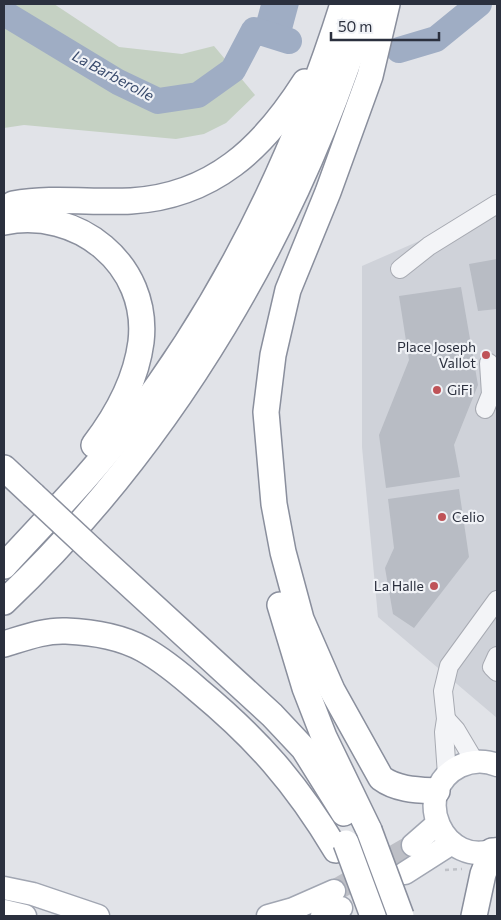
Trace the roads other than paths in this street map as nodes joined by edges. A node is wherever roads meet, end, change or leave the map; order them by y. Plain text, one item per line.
1 (343, 4) edge
2 (367, 4) edge
3 (387, 4) edge
4 (332, 40) junction
5 (497, 204) edge
6 (4, 206) edge
7 (4, 222) edge
8 (400, 269) dead end
9 (489, 364) dead end
10 (491, 399) edge
11 (266, 412) junction
12 (4, 468) edge
13 (4, 484) edge
14 (29, 500) junction
15 (4, 566) edge
16 (497, 600) edge
17 (4, 602) edge
18 (4, 644) edge
19 (497, 656) edge
20 (497, 672) edge
21 (446, 719) junction
22 (475, 762) junction
23 (497, 765) edge
24 (442, 783) junction
25 (438, 824) junction
26 (352, 840) junction
27 (452, 843) junction
28 (413, 845) tunnel mouth
29 (495, 850) edge
30 (405, 873) dead end
31 (4, 888) edge
32 (332, 905) tunnel mouth
33 (4, 911) edge
34 (25, 916) edge
35 (98, 916) edge
36 (268, 916) edge
37 (371, 916) edge
38 (390, 916) edge
39 (401, 916) edge
40 (474, 916) edge

1 - 4 highway
2 - 17 highway
3 - 11 highway
4 - 6 highway
4 - 15 highway
5 - 8 street
7 - 15 highway
9 - 10 street
11 - 24 highway
11 - 26 highway
12 - 14 highway
13 - 14 highway
14 - 26 highway
16 - 21 street
18 - 26 highway
19 - 20 street
21 - 22 street
21 - 24 street
22 - 23 main road
22 - 24 main road
24 - 25 main road
25 - 27 main road
25 - 28 main road
26 - 37 highway, bridge
26 - 38 highway
26 - 39 highway, bridge
27 - 29 main road
27 - 30 main road
29 - 40 highway
31 - 35 main road
32 - 36 main road
33 - 34 main road

